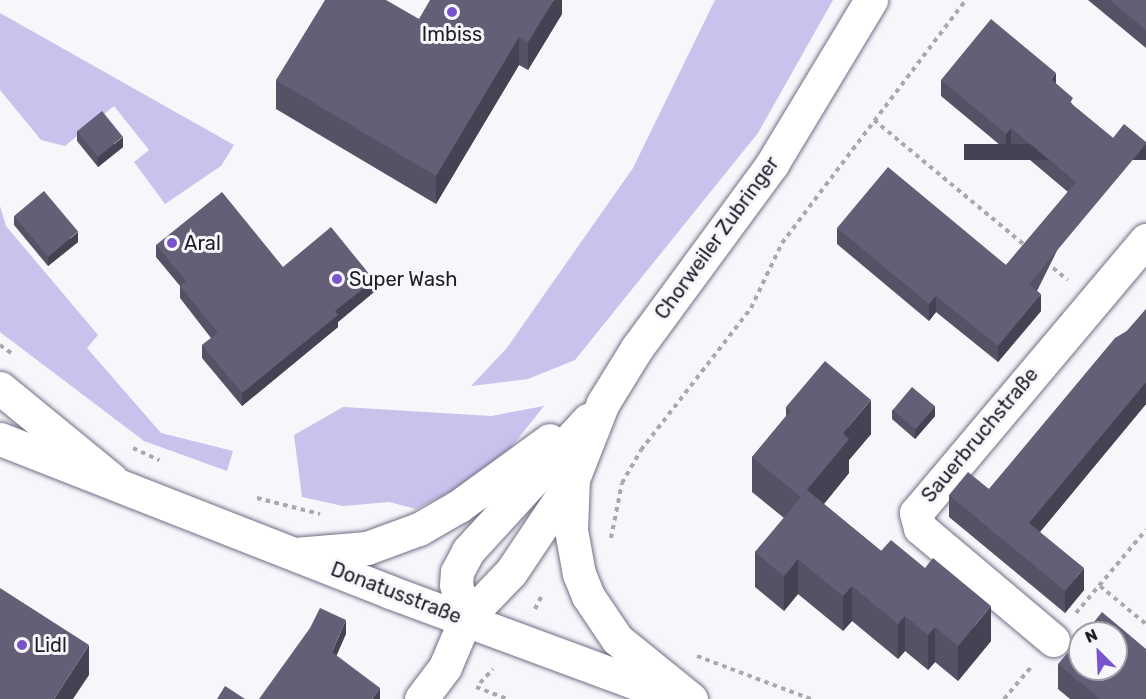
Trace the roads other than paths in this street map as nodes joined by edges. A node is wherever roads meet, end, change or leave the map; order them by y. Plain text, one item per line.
1 (871, 0) edge
2 (1146, 240) edge
3 (0, 388) edge
4 (603, 403) junction
5 (0, 439) edge
6 (573, 479) junction
7 (114, 483) junction
8 (295, 554) junction
9 (465, 620) junction
10 (1053, 640) dead end
11 (421, 699) edge
12 (680, 699) edge
13 (691, 699) edge

1 - 4 main road, Chorweiler Zubringer
2 - 10 main road, Sauerbruchstraße
3 - 7 main road, Donatusstraße
4 - 6 main road, Chorweiler Zubringer
4 - 8 main road
4 - 9 main road
5 - 7 main road, Donatusstraße
6 - 9 main road
6 - 13 main road
7 - 8 main road, Donatusstraße
8 - 9 main road, Donatusstraße
9 - 11 main road
9 - 12 main road, Donatusstraße

